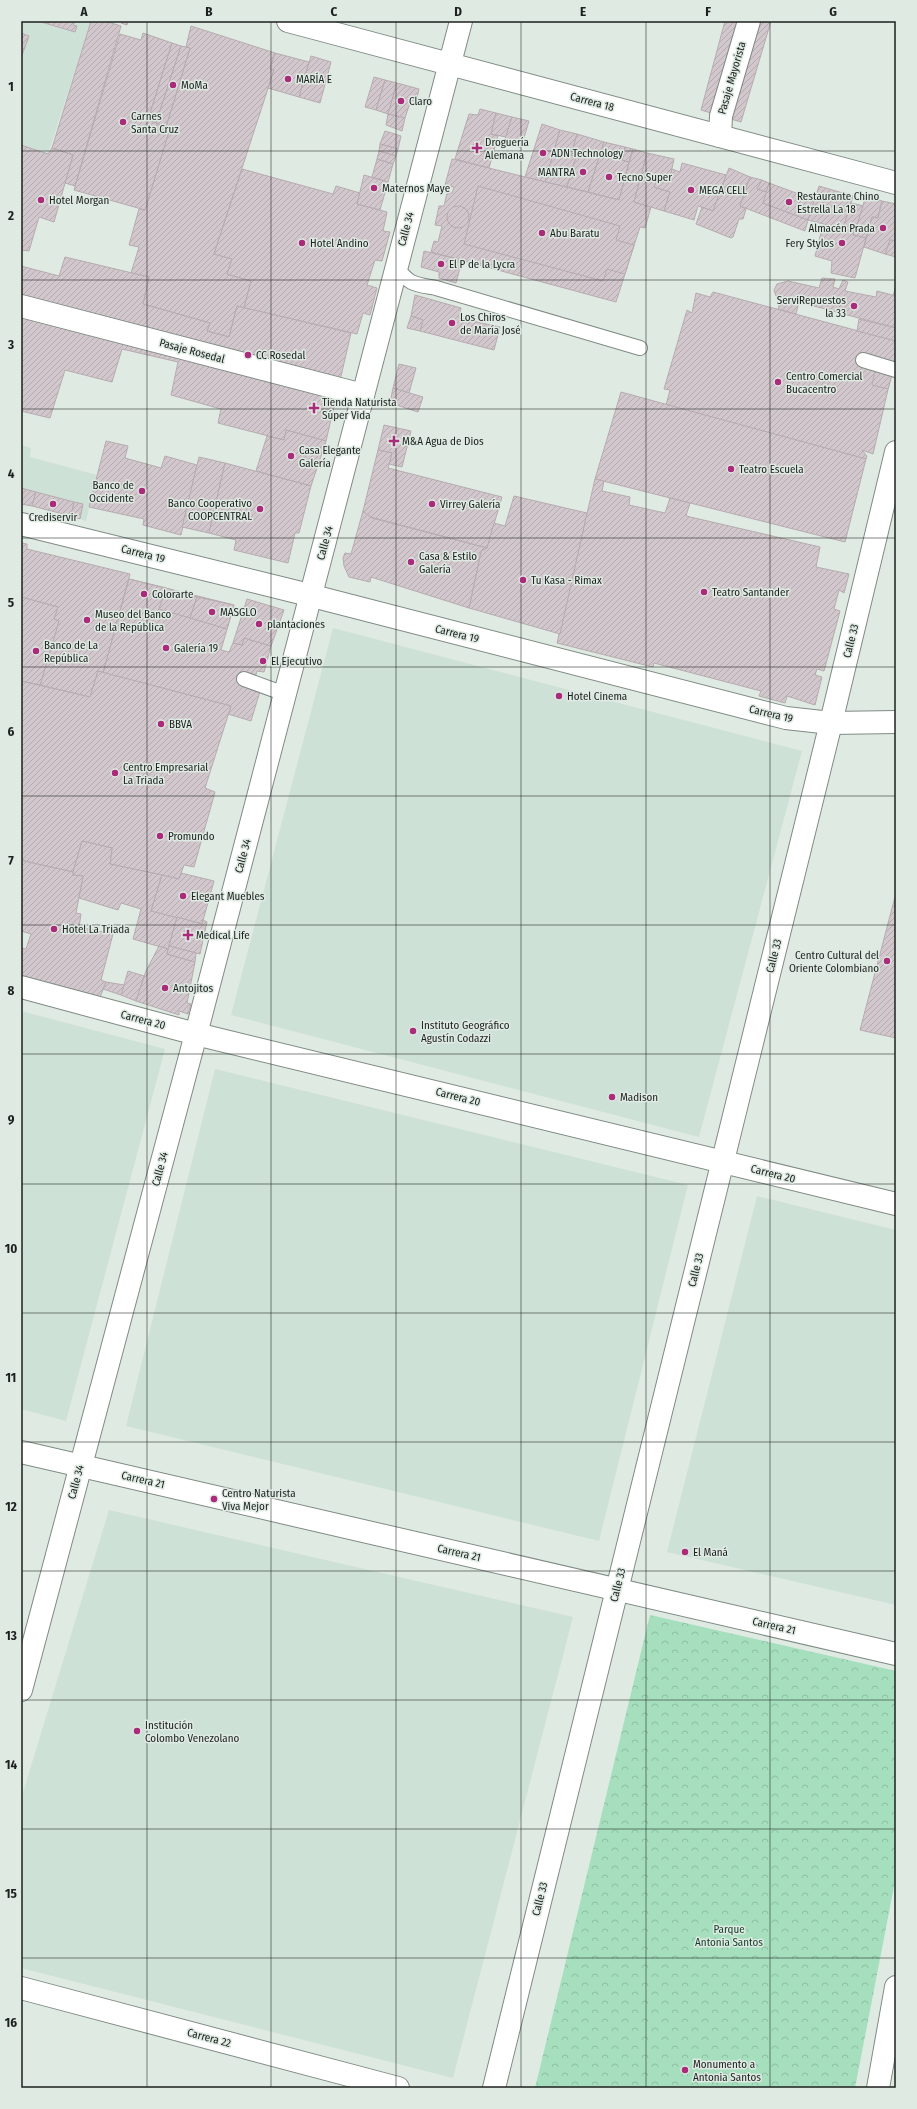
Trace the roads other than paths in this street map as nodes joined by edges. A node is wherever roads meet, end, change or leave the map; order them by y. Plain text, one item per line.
1 (288, 21) edge
2 (461, 21) edge
3 (749, 21) edge
4 (450, 64) junction
5 (720, 136) junction
6 (896, 184) edge
7 (396, 267) junction
8 (21, 306) edge
9 (640, 348) dead end
10 (863, 360) dead end
11 (896, 370) edge
12 (363, 395) junction
13 (896, 452) edge
14 (21, 524) edge
15 (310, 596) junction
16 (244, 679) dead end
17 (285, 694) junction
18 (896, 722) edge
19 (831, 723) junction
20 (21, 987) edge
21 (196, 1034) junction
22 (723, 1162) junction
23 (896, 1204) edge
24 (21, 1452) edge
25 (81, 1465) junction
26 (617, 1589) junction
27 (896, 1654) edge
28 (21, 1690) edge
29 (896, 1987) edge
30 (21, 1988) edge
31 (398, 2088) edge
32 (494, 2088) edge
33 (878, 2088) edge

1 - 4 street, Carrera 18
2 - 4 street, Calle 34
3 - 5 street, Pasaje Mayorista
4 - 5 street, Carrera 18
4 - 7 street, Calle 34
5 - 6 street, Carrera 18
7 - 9 lane
7 - 12 street, Calle 34
8 - 12 street, Pasaje Rosedal
10 - 11 lane
12 - 15 street, Calle 34
13 - 19 street, Calle 33
14 - 15 street, Carrera 19
15 - 17 street, Calle 34
15 - 19 street, Carrera 19
16 - 17 lane
17 - 21 street, Calle 34
18 - 19 street, Carrera 19
19 - 22 street, Calle 33
20 - 21 street, Carrera 20
21 - 22 street, Carrera 20
21 - 25 street, Calle 34
22 - 23 street, Carrera 20
22 - 26 street, Calle 33
24 - 25 street, Carrera 21
25 - 26 street, Carrera 21
25 - 28 street, Calle 34
26 - 27 street, Carrera 21
26 - 32 street, Calle 33
29 - 33 street
30 - 31 street, Carrera 22

